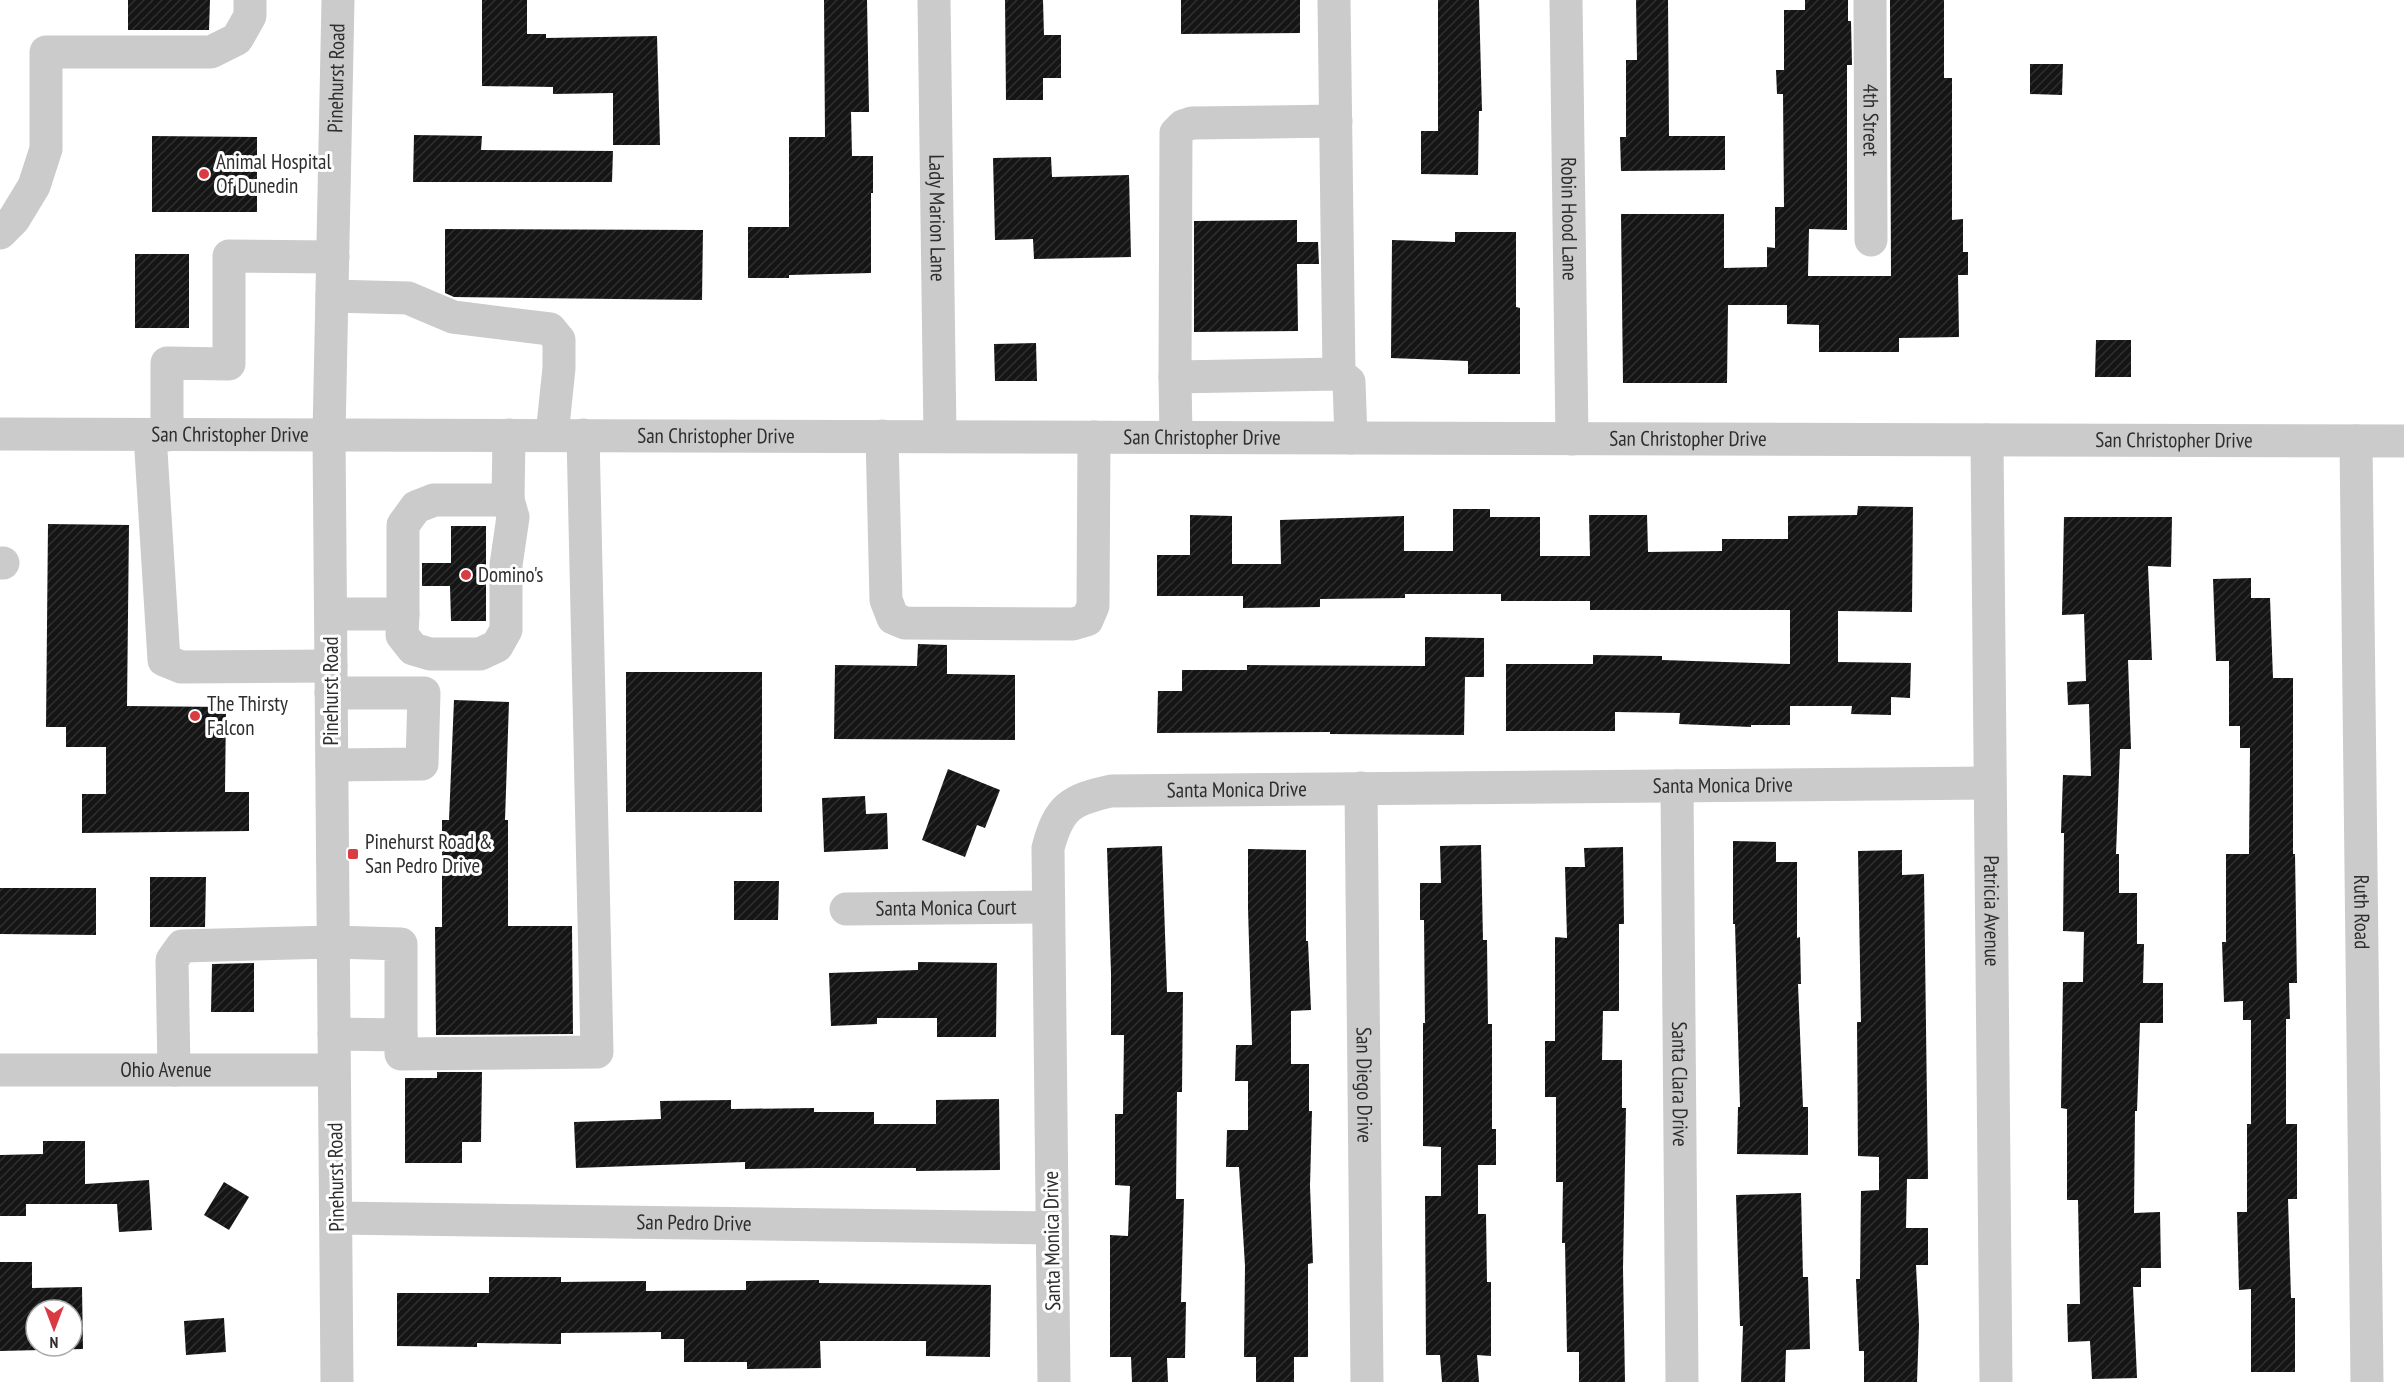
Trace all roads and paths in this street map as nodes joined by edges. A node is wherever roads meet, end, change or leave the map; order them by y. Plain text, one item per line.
1 (250, 0) edge
2 (338, 0) edge
3 (934, 0) edge
4 (1334, 0) edge
5 (1566, 0) edge
6 (1870, 0) edge
7 (1336, 121) junction
8 (0, 233) edge
9 (1871, 240) dead end
10 (333, 257) junction
11 (332, 296) junction
12 (1339, 374) junction
13 (1175, 377) junction
14 (0, 434) edge
15 (159, 435) junction
16 (329, 435) junction
17 (509, 435) junction
18 (567, 435) junction
19 (882, 436) junction
20 (940, 436) junction
21 (1094, 437) junction
22 (1176, 437) junction
23 (1352, 438) junction
24 (1572, 439) junction
25 (1987, 440) junction
26 (2356, 441) junction
27 (2404, 441) edge
28 (508, 500) junction
29 (331, 614) junction
30 (403, 614) junction
31 (331, 680) junction
32 (332, 765) junction
33 (1989, 783) junction
34 (1677, 786) junction
35 (1361, 788) junction
36 (1048, 907) junction
37 (846, 909) dead end
38 (333, 942) junction
39 (333, 1034) junction
40 (401, 1044) junction
41 (0, 1070) edge
42 (174, 1070) junction
43 (334, 1070) junction
44 (337, 1218) junction
45 (1052, 1228) junction
46 (338, 1382) edge
47 (1054, 1382) edge
48 (1367, 1382) edge
49 (1682, 1382) edge
50 (1996, 1382) edge
51 (2367, 1382) edge

1 - 8 street
2 - 10 street, Pinehurst Road
3 - 20 street, Lady Marion Lane
4 - 7 street
5 - 24 street, Robin Hood Lane
6 - 9 street, 4th Street
7 - 12 street
7 - 13 street
10 - 11 street, Pinehurst Road
10 - 15 street
11 - 16 street, Pinehurst Road
11 - 18 street
12 - 13 street
12 - 23 street
13 - 22 street
14 - 15 street, San Christopher Drive
15 - 16 street, San Christopher Drive
15 - 31 street
16 - 17 street, San Christopher Drive
16 - 29 street, Pinehurst Road
17 - 18 street, San Christopher Drive
17 - 28 street
18 - 19 street, San Christopher Drive
18 - 40 street
19 - 20 street, San Christopher Drive
19 - 21 street
20 - 21 street, San Christopher Drive
21 - 22 street, San Christopher Drive
22 - 23 street, San Christopher Drive
23 - 24 street, San Christopher Drive
24 - 25 street, San Christopher Drive
25 - 26 street, San Christopher Drive
25 - 33 street, Patricia Avenue
26 - 27 street, San Christopher Drive
26 - 51 street, Ruth Road
28 - 30 street
28 - 30 street
29 - 30 street
29 - 31 street, Pinehurst Road
31 - 32 street, Pinehurst Road
31 - 32 street
32 - 38 street, Pinehurst Road
33 - 34 street, Santa Monica Drive
33 - 50 street, Patricia Avenue
34 - 35 street, Santa Monica Drive
34 - 49 street, Santa Clara Drive
35 - 36 street, Santa Monica Drive
35 - 48 street, San Diego Drive
36 - 37 street, Santa Monica Court
36 - 45 street, Santa Monica Drive
38 - 39 street, Pinehurst Road
38 - 40 street
38 - 42 street
39 - 40 street
39 - 43 street, Pinehurst Road
41 - 42 street, Ohio Avenue
42 - 43 street, Ohio Avenue
43 - 44 street, Pinehurst Road
44 - 45 street, San Pedro Drive
44 - 46 street, Pinehurst Road
45 - 47 street, Santa Monica Drive

